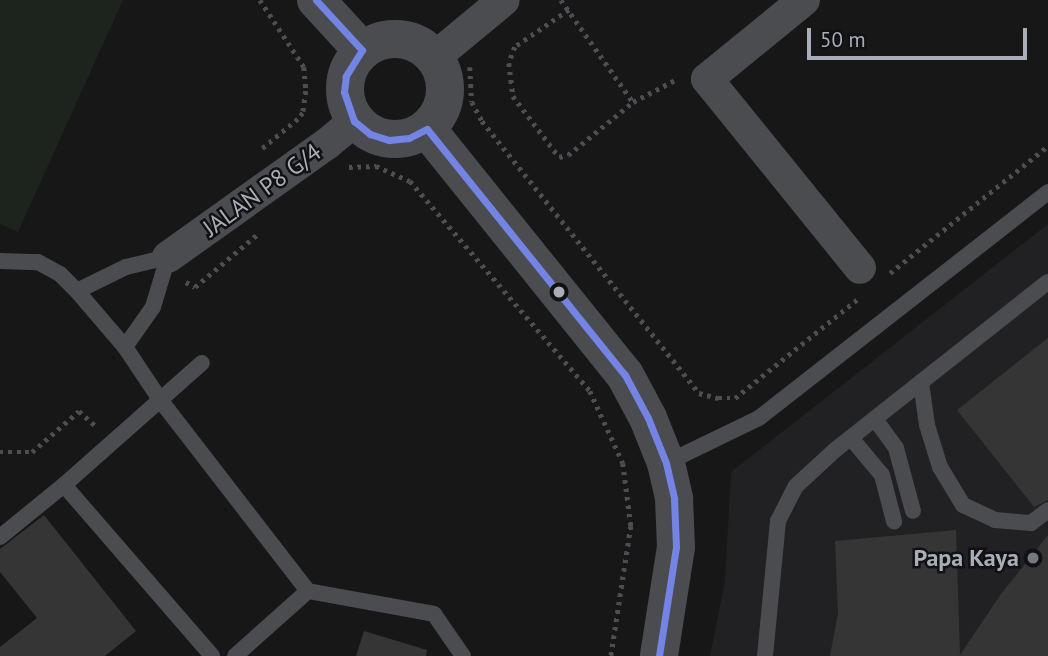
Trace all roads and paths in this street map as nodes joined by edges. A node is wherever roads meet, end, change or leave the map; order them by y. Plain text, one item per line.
1 (260, 0) edge
2 (316, 0) edge
3 (505, 0) edge
4 (561, 0) edge
5 (804, 0) edge
6 (569, 10) junction
7 (362, 50) junction
8 (473, 54) dead end
9 (435, 57) junction
10 (707, 79) junction
11 (633, 103) junction
12 (354, 121) junction
13 (427, 129) junction
14 (1048, 146) edge
15 (256, 155) dead end
16 (337, 174) dead end
17 (1045, 200) edge
18 (264, 229) dead end
19 (169, 257) junction
20 (0, 261) edge
21 (870, 279) junction
22 (1048, 282) edge
23 (77, 291) junction
24 (125, 347) junction
25 (202, 363) dead end
26 (921, 382) junction
27 (161, 401) junction
28 (107, 419) dead end
29 (875, 419) junction
30 (851, 438) junction
31 (0, 453) edge
32 (666, 463) junction
33 (64, 485) junction
34 (1048, 510) edge
35 (913, 511) dead end
36 (894, 521) dead end
37 (0, 537) edge
38 (308, 591) junction
39 (212, 656) edge
40 (235, 656) edge
41 (463, 656) edge
42 (611, 656) edge
43 (659, 656) edge
44 (765, 656) edge

1 - 15 path
2 - 7 street
3 - 9 street
4 - 6 path
5 - 10 street
6 - 11 path
6 - 11 path
7 - 9 street
7 - 12 street
8 - 21 path
9 - 13 street
10 - 11 path
10 - 21 street
12 - 13 street
12 - 19 street, JALAN P8 G/4
13 - 32 street
14 - 21 path
16 - 42 path
17 - 32 lane
18 - 19 path
19 - 23 lane
19 - 24 lane
20 - 23 lane
22 - 26 lane
23 - 24 lane
24 - 27 lane
25 - 27 lane
26 - 29 lane
26 - 34 lane
27 - 33 lane
27 - 38 lane
28 - 31 path
29 - 30 lane
29 - 35 lane
30 - 36 lane
30 - 44 lane
32 - 43 street
33 - 37 lane
33 - 39 lane
38 - 40 lane
38 - 41 lane

